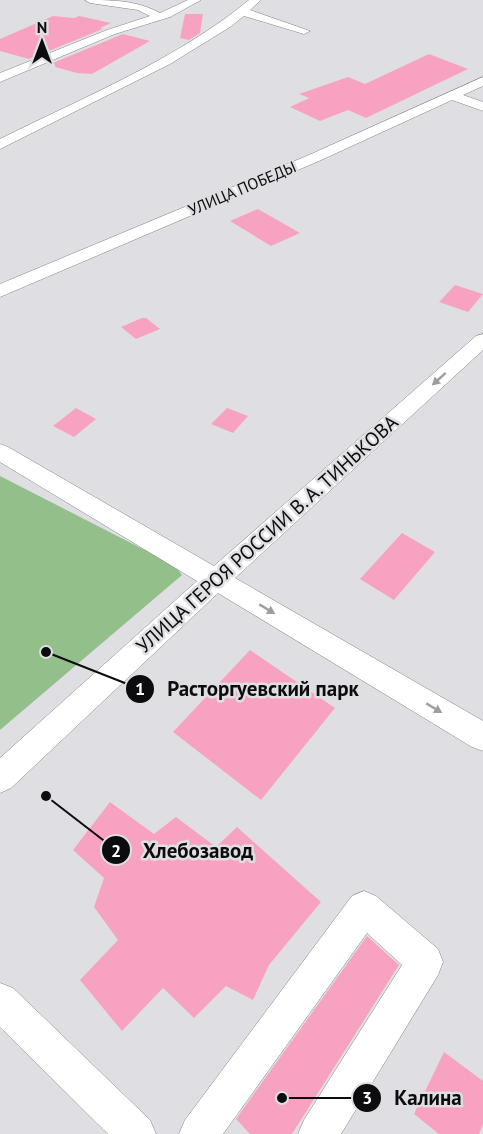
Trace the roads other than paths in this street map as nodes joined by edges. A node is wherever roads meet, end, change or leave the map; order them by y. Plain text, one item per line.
1 (90, 0) edge
2 (196, 0) edge
3 (256, 0) edge
4 (244, 12) junction
5 (159, 17) junction
6 (304, 31) dead end
7 (0, 78) edge
8 (483, 81) edge
9 (450, 95) junction
10 (483, 107) edge
11 (0, 145) edge
12 (0, 291) edge
13 (483, 340) edge
14 (0, 452) edge
15 (216, 579) junction
16 (483, 737) edge
17 (0, 778) edge
18 (0, 1001) edge
19 (136, 1134) edge
20 (199, 1134) edge
21 (318, 1134) edge

1 - 5 street
2 - 5 street
3 - 4 street
4 - 6 street
4 - 11 street
5 - 7 street
8 - 9 street, УЛИЦА ПОБЕДЫ
9 - 10 street
9 - 12 street, УЛИЦА ПОБЕДЫ
13 -> 15 street, УЛИЦА ГЕРОЯ РОССИИ В. А. ТИНЬКОВА
14 - 15 street
15 -> 16 street
15 - 17 street, УЛИЦА ГЕРОЯ РОССИИ В. А. ТИНЬКОВА
18 - 19 street
20 - 21 street

